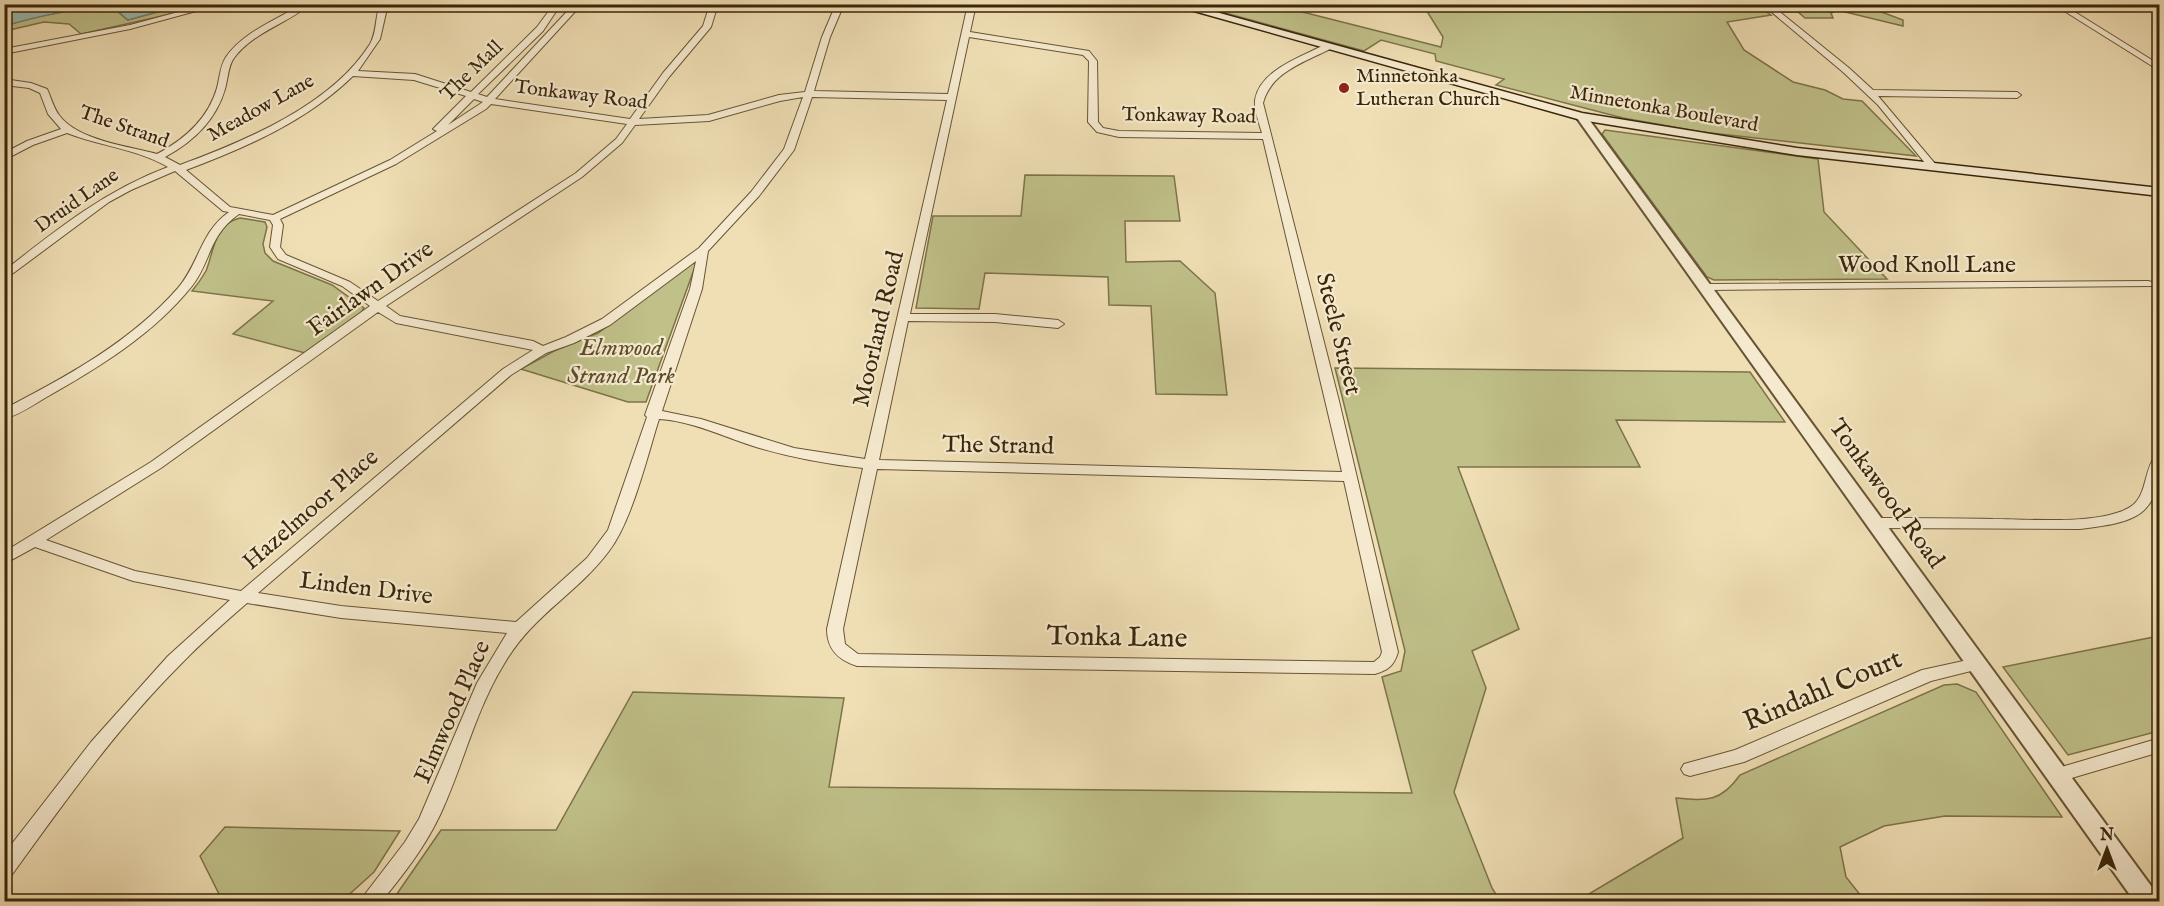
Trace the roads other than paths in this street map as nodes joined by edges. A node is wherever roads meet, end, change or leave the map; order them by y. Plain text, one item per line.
1 (219, 4) edge
2 (307, 4) edge
3 (384, 4) edge
4 (558, 4) edge
5 (714, 4) edge
6 (840, 4) edge
7 (972, 4) edge
8 (1174, 4) edge
9 (1765, 4) edge
10 (2056, 4) edge
11 (577, 6) edge
12 (966, 34) junction
13 (1327, 47) junction
14 (4, 52) edge
15 (2160, 69) edge
16 (351, 73) junction
17 (4, 82) edge
18 (1870, 93) junction
19 (809, 94) junction
20 (2017, 95) dead end
21 (474, 96) junction
22 (951, 97) junction
23 (490, 101) junction
24 (1581, 116) junction
25 (633, 122) junction
26 (67, 130) junction
27 (1268, 136) junction
28 (435, 137) junction
29 (4, 157) edge
30 (158, 157) junction
31 (1932, 166) junction
32 (178, 168) junction
33 (2160, 192) edge
34 (236, 212) junction
35 (274, 218) junction
36 (704, 250) junction
37 (4, 277) edge
38 (2148, 284) dead end
39 (1707, 287) junction
40 (377, 306) junction
41 (904, 317) junction
42 (1058, 324) dead end
43 (542, 350) junction
44 (4, 415) edge
45 (652, 415) junction
46 (2160, 459) edge
47 (870, 464) junction
48 (1350, 477) junction
49 (1878, 523) junction
50 (36, 542) junction
51 (4, 560) edge
52 (247, 596) junction
53 (519, 628) junction
54 (849, 657) joint
55 (1977, 664) junction
56 (1384, 665) joint
57 (2160, 745) edge
58 (1690, 769) dead end
59 (2058, 775) junction
60 (4, 870) edge
61 (368, 902) edge
62 (2149, 902) edge

1 - 14 street
2 - 30 street
3 - 16 street, Meadow Lane
4 - 21 street, The Mall
5 - 25 street, Fairlawn Drive
6 - 19 street
7 - 12 street, Moorland Road
8 - 13 main road, Minnetonka Boulevard
9 - 18 street
10 - 15 street
11 - 23 street, The Mall
12 - 22 street, Moorland Road
12 - 27 street, Tonkaway Road
13 - 24 main road, Minnetonka Boulevard
13 - 27 street, Steele Street
16 - 21 street, Tonkaway Road
16 - 32 street, Meadow Lane
17 - 26 street, The Strand
18 - 20 street
18 - 31 street
19 - 22 street, Tonkaway Road
19 - 25 street, Tonkaway Road
19 - 36 street
21 - 23 street, Tonkaway Road
21 - 28 street, The Mall
22 - 41 street, Moorland Road
23 - 25 street, Tonkaway Road
23 - 28 street, The Mall
24 - 31 main road, Minnetonka Boulevard
24 - 39 street, Tonkawood Road
25 - 40 street, Fairlawn Drive
26 - 29 street
26 - 30 street, The Strand
27 - 48 street, Steele Street
28 - 35 street, The Mall
30 - 32 street, The Strand
31 - 33 main road, Minnetonka Boulevard
32 - 34 street, The Strand
32 - 37 street, Druid Lane
34 - 35 street, The Strand
34 - 44 street
35 - 40 street
36 - 43 street, Hazelmoor Place
36 - 45 street, Elmwood Place
38 - 39 street, Wood Knoll Lane
39 - 49 street, Tonkawood Road
40 - 43 street
40 - 50 street, Fairlawn Drive
41 - 42 street
41 - 47 street, Moorland Road
43 - 52 street, Hazelmoor Place
45 - 47 street, The Strand
45 - 53 street, Elmwood Place
46 - 49 street
47 - 48 street, The Strand
47 - 54 street, Moorland Road
48 - 56 street, Steele Street
49 - 55 street, Tonkawood Road
50 - 51 street, Fairlawn Drive
50 - 52 street, Linden Drive
52 - 53 street, Linden Drive
52 - 60 street, Hazelmoor Place
53 - 61 street, Elmwood Place
54 - 56 street, Tonka Lane
55 - 58 street, Rindahl Court
55 - 59 street, Tonkawood Road
57 - 59 street
59 - 62 street, Tonkawood Road

